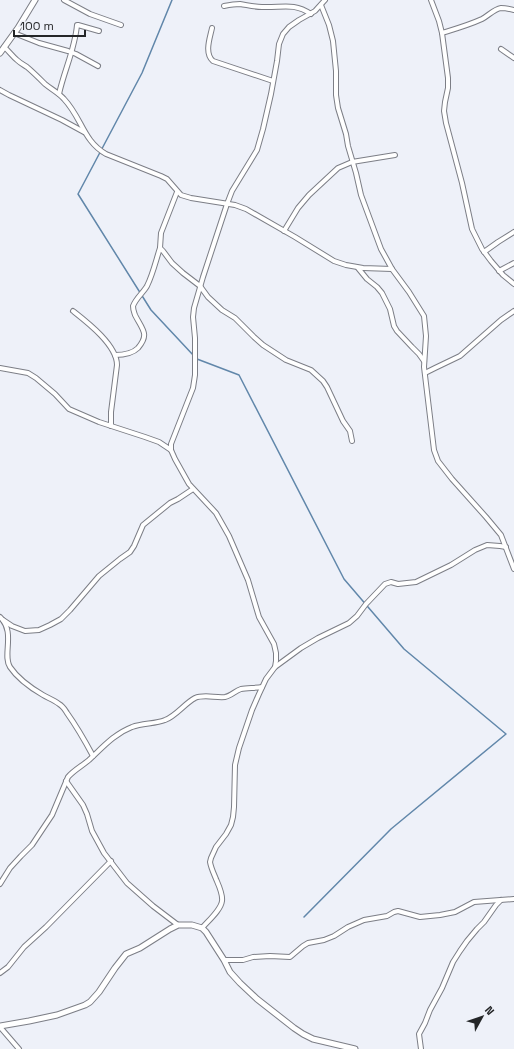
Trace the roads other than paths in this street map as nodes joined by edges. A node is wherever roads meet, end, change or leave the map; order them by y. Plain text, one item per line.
1 (35, 0) edge
2 (64, 0) edge
3 (325, 0) edge
4 (431, 0) edge
5 (321, 5) junction
6 (224, 6) dead end
7 (514, 10) edge
8 (311, 14) junction
9 (121, 25) dead end
10 (212, 28) dead end
11 (99, 31) dead end
12 (14, 33) junction
13 (442, 33) junction
14 (4, 47) junction
15 (501, 49) dead end
16 (71, 52) junction
17 (0, 53) edge
18 (514, 58) edge
19 (98, 66) dead end
20 (272, 81) junction
21 (0, 90) edge
22 (59, 94) junction
23 (84, 132) junction
24 (394, 155) dead end
25 (352, 162) junction
26 (177, 192) junction
27 (227, 204) junction
28 (284, 231) junction
29 (514, 232) edge
30 (160, 248) junction
31 (484, 252) junction
32 (514, 263) edge
33 (358, 267) junction
34 (392, 269) junction
35 (499, 271) junction
36 (514, 284) edge
37 (200, 286) junction
38 (73, 311) dead end
39 (514, 311) edge
40 (115, 355) junction
41 (424, 361) junction
42 (0, 368) edge
43 (426, 374) junction
44 (111, 426) junction
45 (352, 441) dead end
46 (171, 450) junction
47 (193, 489) junction
48 (506, 547) junction
49 (514, 569) edge
50 (2, 619) edge
51 (275, 667) junction
52 (262, 687) junction
53 (93, 756) junction
54 (66, 781) junction
55 (111, 860) junction
56 (0, 884) edge
57 (514, 899) edge
58 (501, 900) junction
59 (178, 925) junction
60 (202, 928) junction
61 (224, 960) junction
62 (0, 973) edge
63 (0, 1027) edge
64 (18, 1049) edge
65 (355, 1049) edge
66 (421, 1049) edge

1 - 12 street
2 - 9 street
3 - 5 street
4 - 13 street
5 - 8 street
5 - 25 street
6 - 8 street
7 - 13 street
8 - 20 street
10 - 20 street
11 - 16 street
12 - 14 street
12 - 16 street
13 - 31 street
14 - 17 street
14 - 22 street
15 - 18 street
16 - 19 street
16 - 22 street
20 - 27 street
21 - 23 street
22 - 23 street
23 - 26 street
24 - 25 street
25 - 28 street
25 - 34 street
26 - 27 street
26 - 30 street
27 - 28 street
27 - 37 street
28 - 33 street
29 - 31 street
30 - 37 street
30 - 40 street
31 - 35 street
32 - 35 street
33 - 34 street
33 - 41 street
34 - 41 street
35 - 36 street
37 - 45 street
37 - 46 street
38 - 40 street
39 - 43 street
40 - 44 street
41 - 43 street
42 - 44 street
43 - 48 street
44 - 46 street
46 - 47 street
47 - 50 street
47 - 51 street
48 - 49 street
48 - 51 street
50 - 53 street
51 - 52 street
52 - 53 street
52 - 60 street
53 - 54 street
54 - 55 street
54 - 56 street
55 - 59 street
55 - 62 street
57 - 58 street
58 - 61 street
58 - 66 street
59 - 60 street
59 - 63 street
60 - 61 street
61 - 65 street
63 - 64 street

